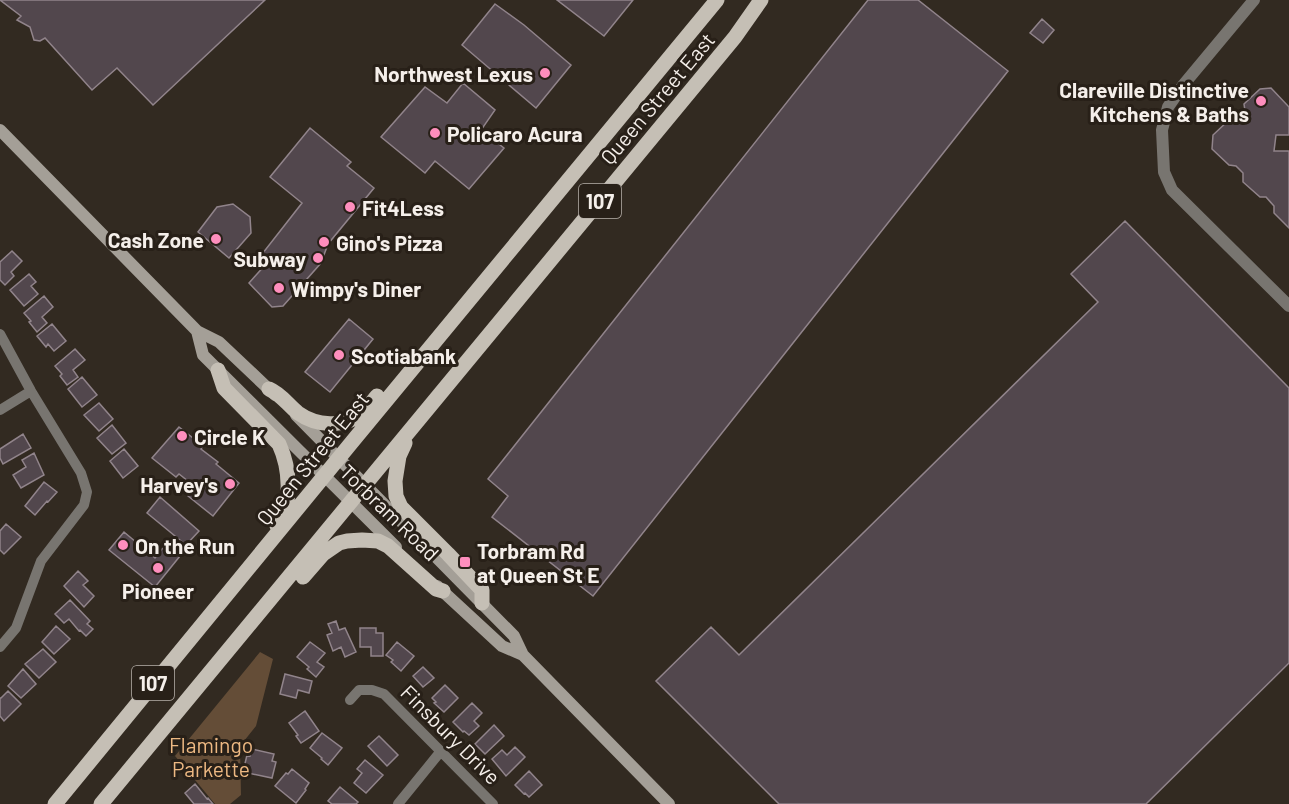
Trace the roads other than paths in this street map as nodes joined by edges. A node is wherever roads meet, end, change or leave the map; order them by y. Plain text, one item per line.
1 (717, 0) edge
2 (761, 0) edge
3 (1254, 0) edge
4 (0, 130) edge
5 (1289, 306) edge
6 (197, 331) junction
7 (0, 334) edge
8 (424, 355) junction
9 (218, 370) junction
10 (269, 389) junction
11 (31, 391) junction
12 (435, 399) junction
13 (0, 410) edge
14 (339, 458) junction
15 (324, 476) junction
16 (365, 485) junction
17 (351, 502) junction
18 (253, 563) junction
19 (443, 591) junction
20 (482, 603) junction
21 (243, 635) junction
22 (0, 647) edge
23 (523, 655) junction
24 (350, 700) dead end
25 (441, 751) junction
26 (55, 804) edge
27 (101, 804) edge
28 (398, 804) edge
29 (493, 804) edge
30 (669, 804) edge

1 - 8 main road, Queen Street East / 107
2 - 12 main road, Queen Street East / 107
3 - 5 street
4 - 6 main road, Torbram Road
6 - 9 main road, Torbram Road
6 - 10 main road, Torbram Road
7 - 11 street
8 - 10 main road
8 - 14 main road, Queen Street East / 107
9 - 15 main road, Torbram Road
9 - 18 main road
10 - 14 main road, Torbram Road
11 - 13 street
11 - 22 street
12 - 16 main road, Queen Street East / 107
12 - 20 main road
14 - 15 main road, Queen Street East / 107
14 - 16 main road, Torbram Road
15 - 17 main road, Torbram Road
15 - 18 main road, Queen Street East / 107
16 - 17 main road, Queen Street East / 107
16 - 20 main road, Torbram Road
17 - 19 main road, Torbram Road
17 - 21 main road, Queen Street East / 107
18 - 26 main road, Queen Street East / 107
19 - 21 main road
19 - 23 main road, Torbram Road
20 - 23 main road, Torbram Road
21 - 27 main road, Queen Street East / 107
23 - 30 main road, Torbram Road
24 - 25 street, Finsbury Drive
25 - 28 street
25 - 29 street, Finsbury Drive

